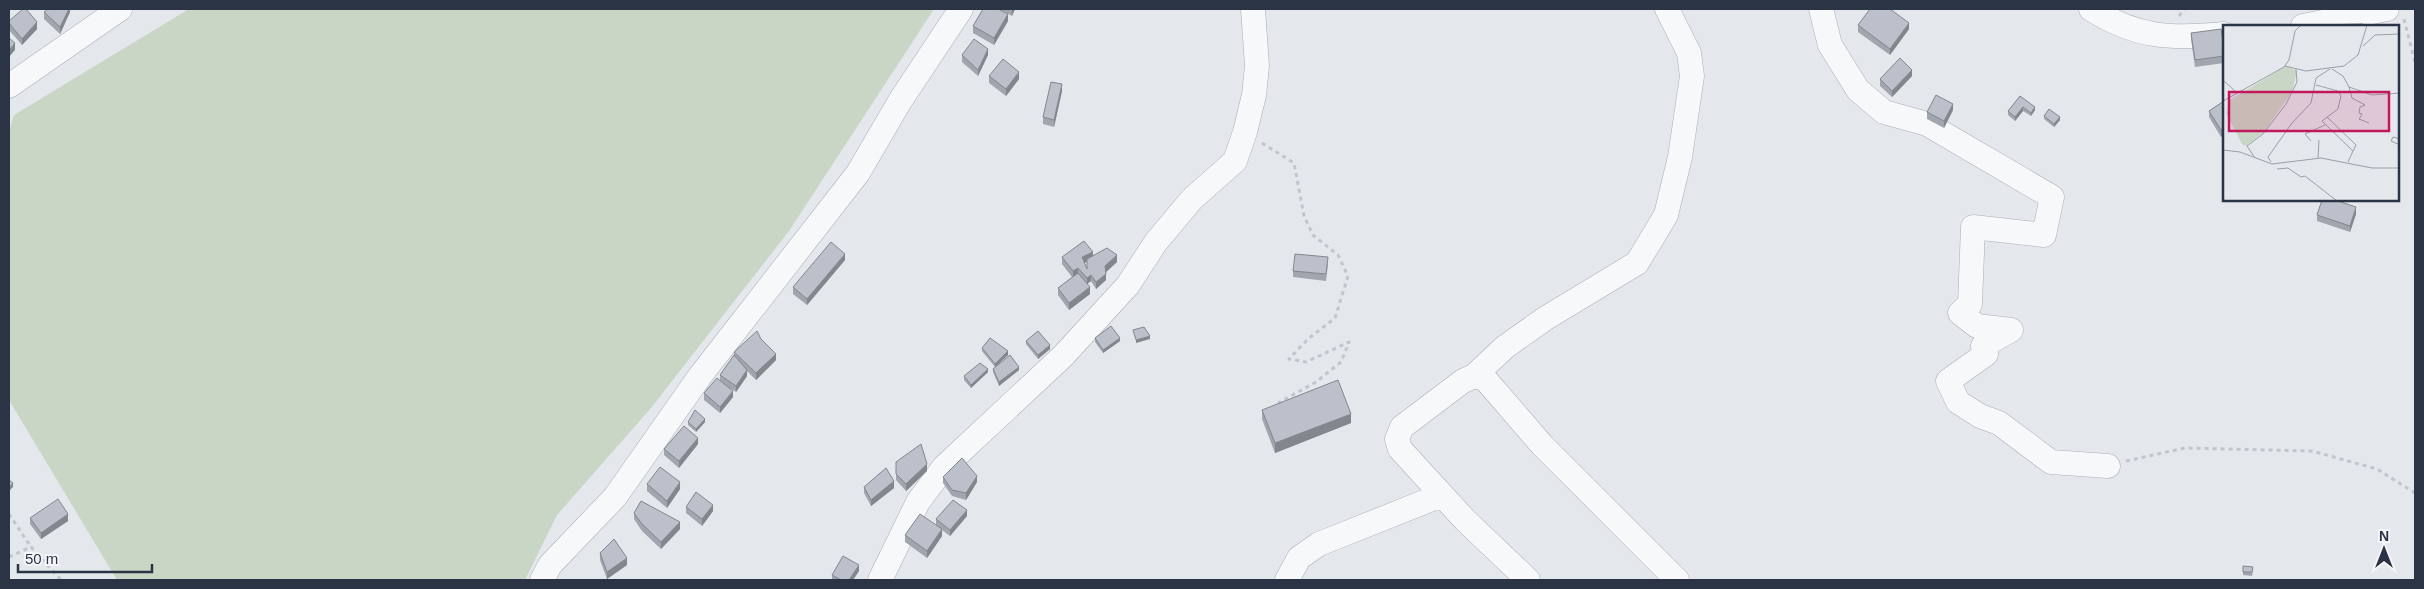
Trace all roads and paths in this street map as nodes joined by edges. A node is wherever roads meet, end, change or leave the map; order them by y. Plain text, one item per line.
1 (960, 9) edge
2 (1252, 9) edge
3 (1667, 9) edge
4 (1821, 9) edge
5 (2091, 9) edge
6 (111, 11) edge
7 (2395, 13) edge
8 (2309, 25) edge
9 (2223, 34) edge
10 (2415, 62) edge
11 (9, 86) edge
12 (1245, 132) junction
13 (1474, 376) junction
14 (1278, 403) edge
15 (2108, 466) joint
16 (2415, 493) edge
17 (1442, 495) junction
18 (9, 514) edge
19 (31, 547) junction
20 (9, 557) edge
21 (60, 580) edge
22 (542, 580) edge
23 (880, 580) edge
24 (1287, 580) edge
25 (1528, 580) edge
26 (1677, 580) edge

1 - 22 street
2 - 12 street
3 - 13 street
4 - 15 street
5 - 9 street
6 - 11 street
7 - 8 street
7 - 10 path
12 - 14 path
12 - 23 street
13 - 17 street
13 - 26 street
15 - 16 path
17 - 24 street
17 - 25 street
18 - 19 path
19 - 20 path
19 - 21 path

